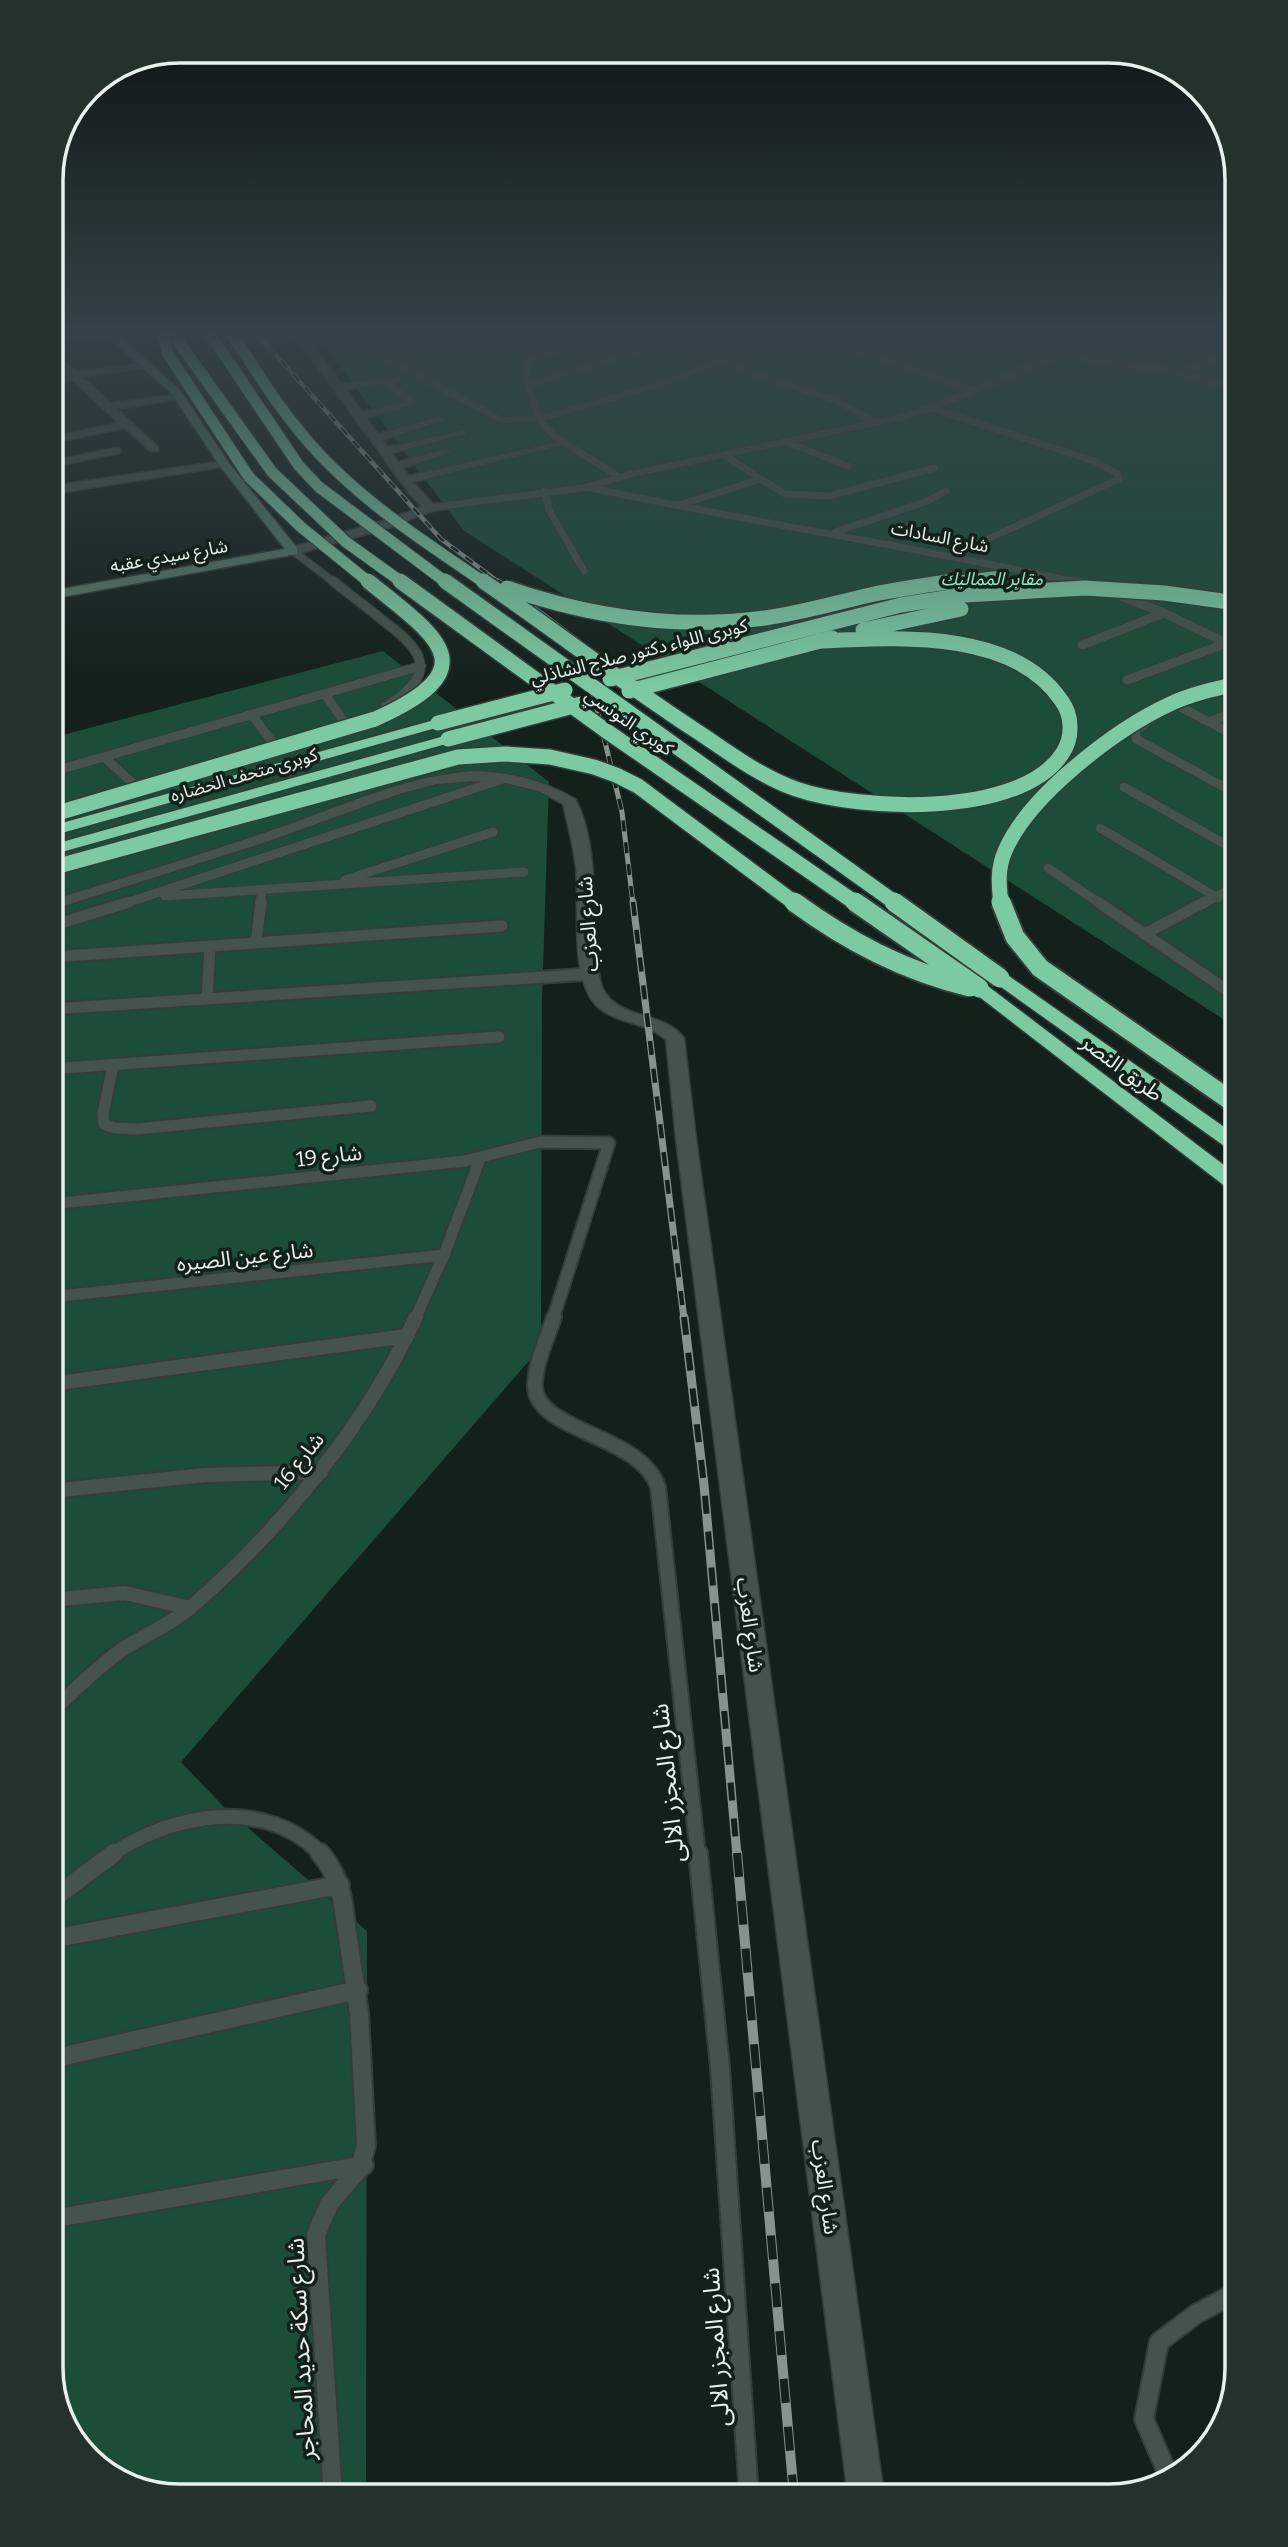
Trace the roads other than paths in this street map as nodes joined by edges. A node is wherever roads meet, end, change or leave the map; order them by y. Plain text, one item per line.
1 (107, 453) edge
2 (216, 453) edge
3 (233, 453) edge
4 (258, 453) edge
5 (289, 453) edge
6 (319, 453) edge
7 (387, 453) edge
8 (442, 453) edge
9 (537, 453) edge
10 (581, 453) edge
11 (734, 453) edge
12 (814, 453) edge
13 (1069, 453) edge
14 (534, 454) joint
15 (724, 455) junction
16 (63, 462) edge
17 (224, 464) junction
18 (396, 466) junction
19 (848, 466) dead end
20 (935, 468) dead end
21 (619, 477) junction
22 (406, 480) junction
23 (761, 480) junction
24 (545, 485) junction
25 (586, 487) junction
26 (63, 488) edge
27 (946, 491) dead end
28 (675, 506) junction
29 (430, 508) junction
30 (832, 533) junction
31 (293, 551) junction
32 (953, 555) junction
33 (468, 569) junction
34 (584, 571) dead end
35 (1104, 575) dead end
36 (1150, 578) dead end
37 (1185, 582) dead end
38 (1208, 584) dead end
39 (1225, 587) edge
40 (63, 593) edge
41 (1225, 602) edge
42 (1164, 613) junction
43 (1225, 614) edge
44 (819, 641) junction
45 (1225, 642) edge
46 (1225, 644) edge
47 (1082, 645) dead end
48 (421, 666) junction
49 (1127, 680) dead end
50 (1225, 685) edge
51 (1225, 687) edge
52 (325, 694) junction
53 (1179, 706) junction
54 (252, 715) junction
55 (1225, 716) edge
56 (1209, 722) junction
57 (345, 723) junction
58 (438, 723) joint
59 (1225, 731) edge
60 (448, 739) joint
61 (274, 744) junction
62 (104, 757) junction
63 (63, 769) edge
64 (506, 778) junction
65 (136, 786) junction
66 (1124, 787) dead end
67 (1225, 787) edge
68 (63, 808) edge
69 (63, 808) edge
70 (63, 828) edge
71 (1100, 828) dead end
72 (493, 832) dead end
73 (1225, 844) edge
74 (63, 847) edge
75 (63, 865) edge
76 (1048, 869) dead end
77 (524, 872) dead end
78 (325, 886) junction
79 (262, 890) junction
80 (1225, 894) edge
81 (147, 897) junction
82 (1218, 898) junction
83 (63, 901) edge
84 (63, 922) edge
85 (502, 926) dead end
86 (1144, 934) junction
87 (256, 943) junction
88 (210, 946) junction
89 (63, 956) edge
90 (591, 974) junction
91 (1000, 978) joint
92 (979, 988) junction
93 (1225, 989) edge
94 (207, 999) junction
95 (63, 1008) edge
96 (499, 1037) dead end
97 (113, 1065) junction
98 (63, 1068) edge
99 (1225, 1097) edge
100 (370, 1106) dead end
101 (1225, 1137) edge
102 (609, 1143) joint
103 (480, 1159) junction
104 (1225, 1176) edge
105 (63, 1203) edge
106 (444, 1255) junction
107 (63, 1296) edge
108 (407, 1336) junction
109 (63, 1382) edge
110 (321, 1472) junction
111 (63, 1490) edge
112 (63, 1599) edge
113 (190, 1608) junction
114 (63, 1701) edge
115 (340, 1885) junction
116 (63, 1891) edge
117 (63, 1937) edge
118 (358, 1990) junction
119 (63, 2056) edge
120 (364, 2165) junction
121 (63, 2217) edge
122 (1225, 2298) edge
123 (1165, 2469) edge
124 (331, 2484) edge
125 (749, 2484) edge
126 (864, 2484) edge

1 - 16 street
2 - 17 street
3 - 68 highway, bridge
4 - 92 highway, كوبري التونسي, bridge
5 - 91 highway, كوبري التونسي, bridge
6 - 33 highway, bridge
7 - 18 street
8 - 18 street
9 - 14 street
10 - 21 lane
11 - 15 street
12 - 19 lane
13 - 32 lane
14 - 22 street
15 - 21 street
15 - 23 lane
17 - 26 street
17 - 31 street
18 - 22 street
20 - 23 lane
21 - 25 street
22 - 29 street
23 - 28 lane
24 - 25 street
24 - 29 street
24 - 34 lane
25 - 28 lane, شارع السادات
27 - 30 lane
28 - 30 lane, شارع السادات
29 - 31 street
30 - 32 lane, شارع السادات
31 - 40 street, شارع سيدي عقبه
31 - 48 lane
32 - 42 lane, شارع السادات
33 - 35 highway, bridge
33 - 44 highway, bridge
36 - 37 highway
38 - 39 highway
41 - 58 highway, كوبرى اللواء دكتور صلاح الشاذلي, bridge
42 - 45 lane, شارع السادات
42 - 47 lane
43 - 44 highway, bridge
44 - 60 highway, كوبرى اللواء دكتور صلاح الشاذلي, bridge
46 - 49 lane
48 - 52 lane
48 - 57 lane
50 - 99 highway, bridge
51 - 53 lane
52 - 54 lane
52 - 57 lane
53 - 56 lane
53 - 67 lane
54 - 61 lane
54 - 62 lane
55 - 56 lane
56 - 59 lane
57 - 61 lane
58 - 70 highway, كوبرى متحف الحضاره
60 - 74 highway, كوبرى متحف الحضاره
61 - 65 lane
62 - 63 lane
62 - 65 lane
64 - 81 lane
64 - 83 street
64 - 90 street, شارع العزب
65 - 69 lane
66 - 73 lane
71 - 82 lane
72 - 78 lane
75 - 92 highway, bridge
76 - 86 lane
77 - 78 lane
78 - 79 lane
79 - 81 lane
79 - 87 lane
80 - 82 lane
81 - 84 lane
82 - 86 lane
85 - 87 lane
86 - 93 lane
87 - 88 lane
88 - 89 lane
88 - 94 lane
90 - 94 lane
90 - 126 street, شارع العزب
91 - 101 highway, طريق النصر
92 - 104 highway, طريق النصر
94 - 95 lane
96 - 97 lane
97 - 98 lane
97 - 100 lane
102 - 103 lane, شارع 19
102 - 125 lane, شارع المجزر الالى
103 - 105 lane, شارع 19
103 - 106 lane, شارع 16
106 - 107 lane, شارع عين الصيره
106 - 108 lane, شارع 16
108 - 109 lane
108 - 110 lane, شارع 16
110 - 111 lane
110 - 113 lane, شارع 16
112 - 113 lane
113 - 114 lane, شارع 16
115 - 116 lane
115 - 117 lane
115 - 118 lane
118 - 119 lane
118 - 120 lane
120 - 121 lane
120 - 124 lane, شارع سكة حديد المحاجر
122 - 123 lane

